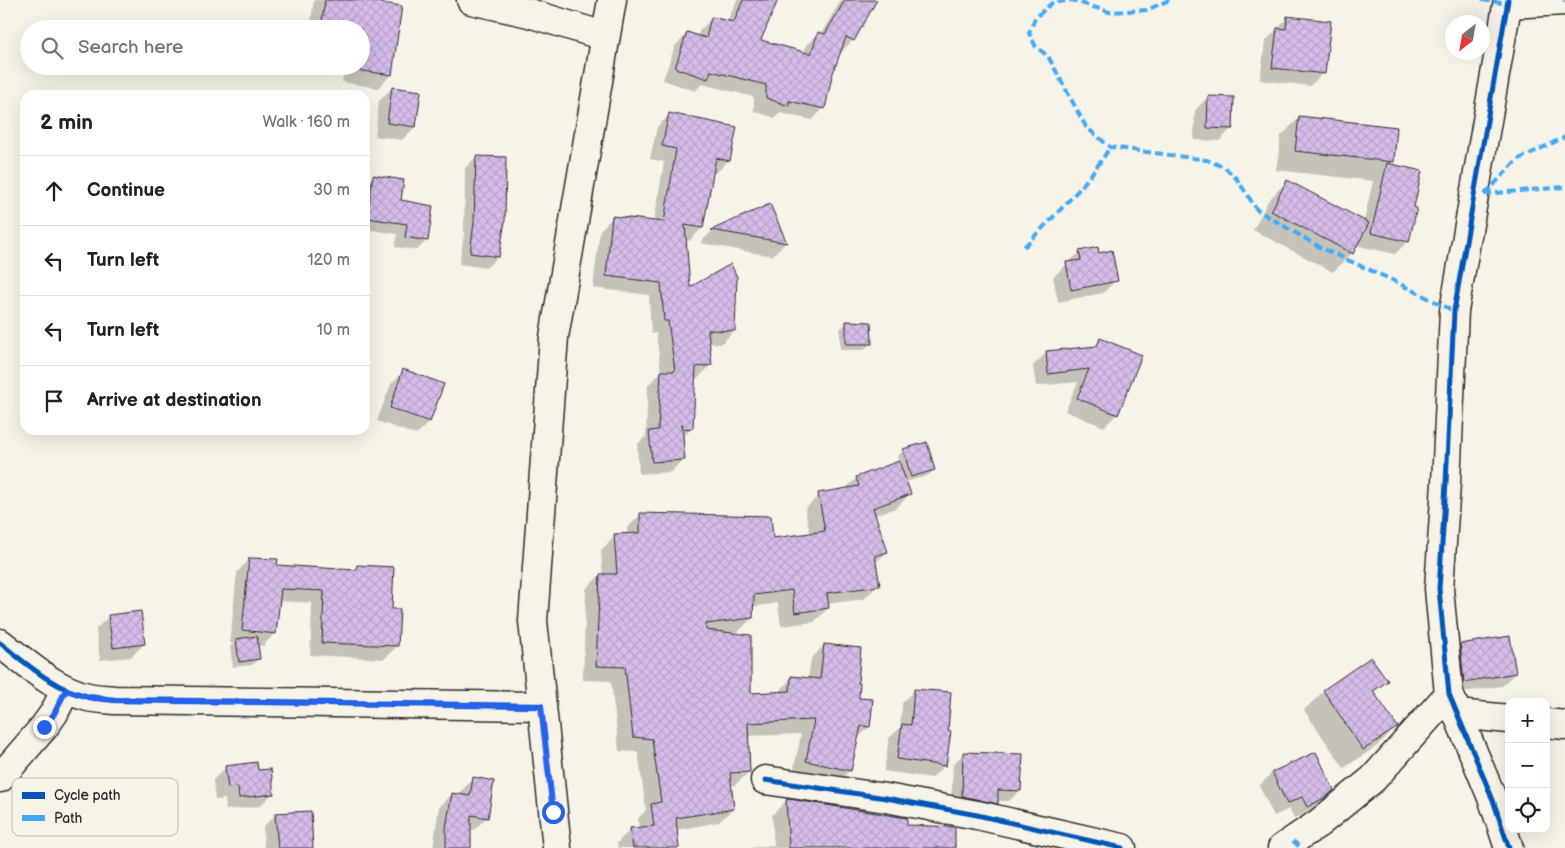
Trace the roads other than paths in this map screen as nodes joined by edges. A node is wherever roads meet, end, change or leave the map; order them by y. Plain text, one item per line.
1 (471, 0) edge
2 (612, 0) edge
3 (1565, 1) edge
4 (1508, 2) edge
5 (604, 36) junction
6 (0, 643) edge
7 (66, 690) junction
8 (1453, 704) junction
9 (541, 706) junction
10 (1505, 718) edge
11 (1550, 723) edge
12 (1565, 724) edge
13 (0, 778) edge
14 (765, 780) dead end
15 (557, 848) edge
16 (1122, 848) edge
17 (1282, 848) edge
18 (1509, 848) edge

1 - 5 street
2 - 5 street
3 - 4 street
4 - 8 street
5 - 9 street
6 - 7 street
7 - 9 street
7 - 13 street
8 - 10 street
8 - 17 street
8 - 18 street
9 - 15 street
11 - 12 street
14 - 16 street

